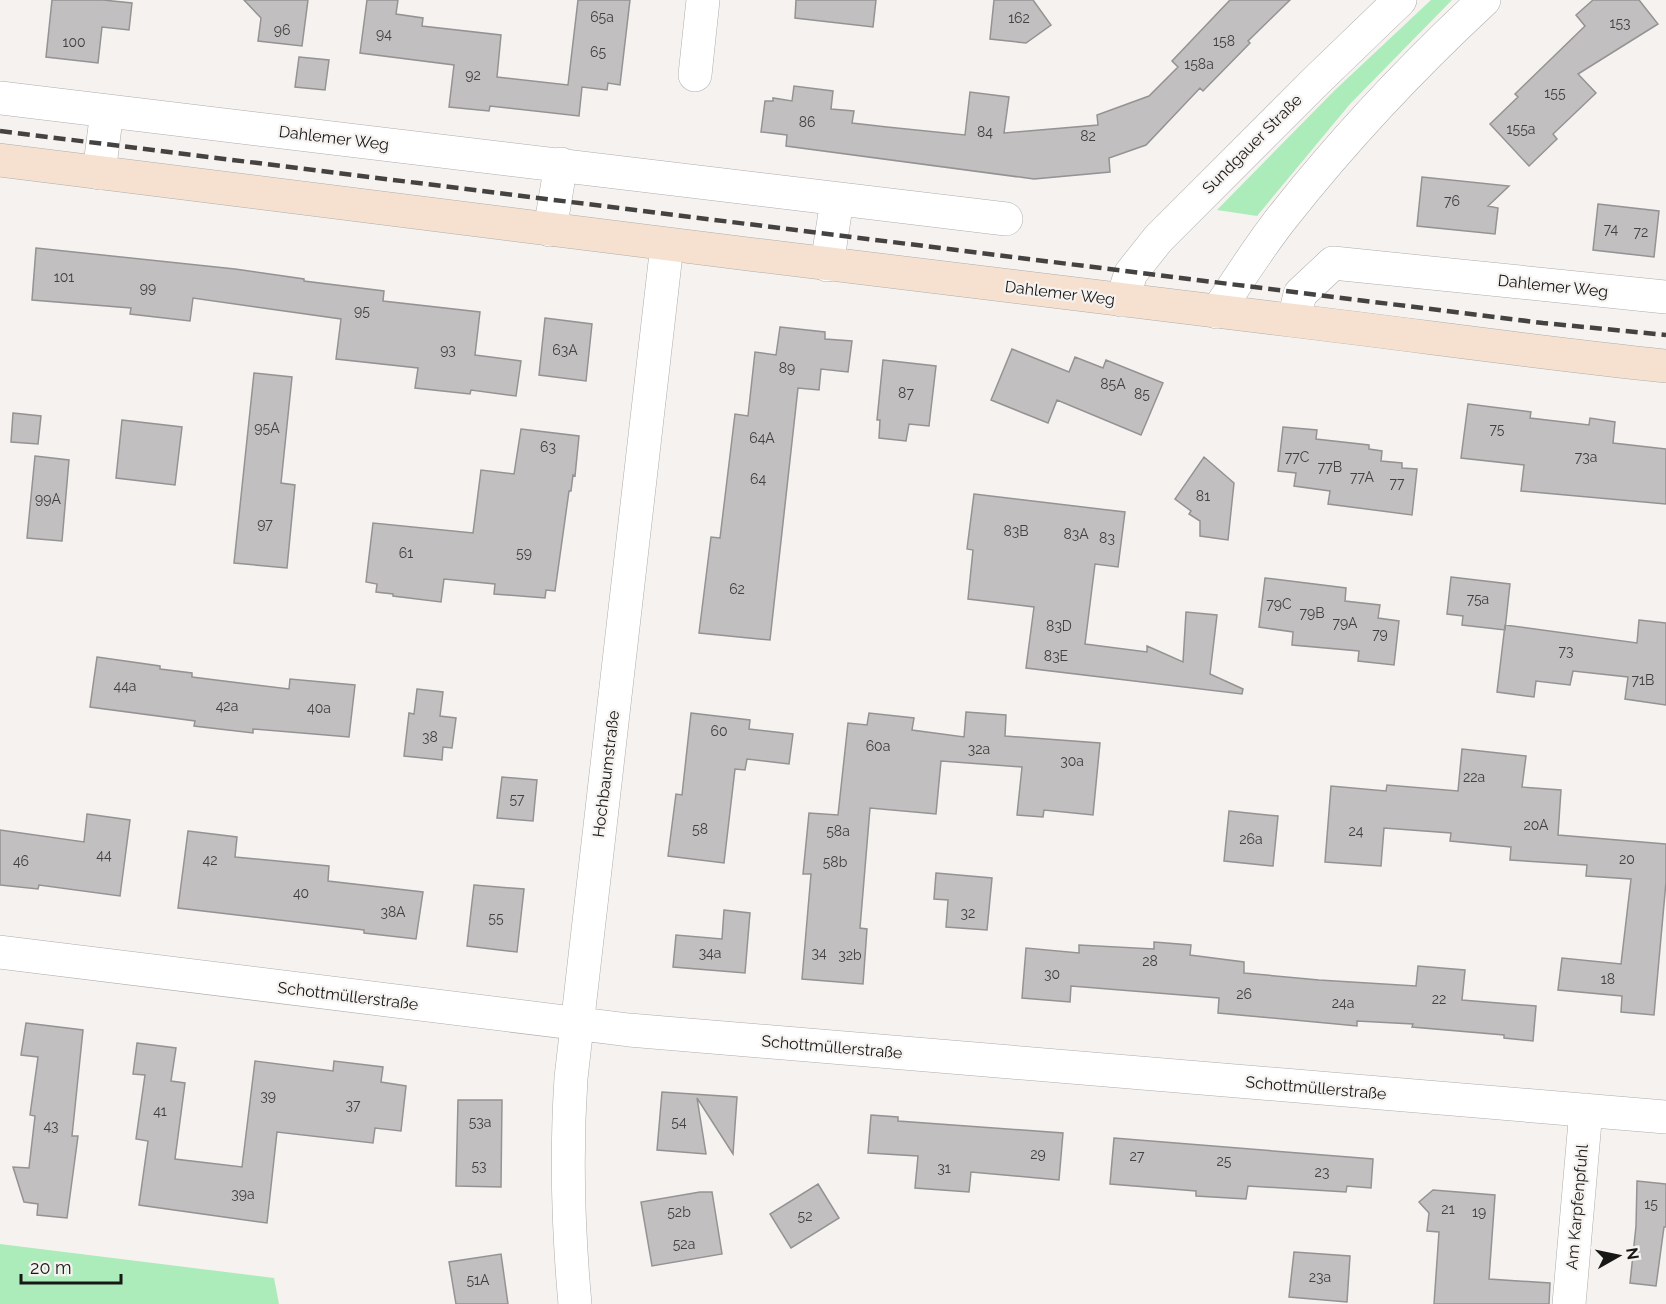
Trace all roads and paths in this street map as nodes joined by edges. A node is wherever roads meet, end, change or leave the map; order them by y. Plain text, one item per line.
1 (703, 0) edge
2 (1400, 0) edge
3 (1484, 0) edge
4 (694, 75) dead end
5 (0, 98) edge
6 (107, 111) junction
7 (0, 160) edge
8 (561, 164) junction
9 (99, 173) junction
10 (837, 200) junction
11 (1006, 219) dead end
12 (550, 230) junction
13 (667, 245) junction
14 (827, 265) junction
15 (1666, 297) edge
16 (1122, 300) junction
17 (1217, 312) junction
18 (1294, 320) junction
19 (1666, 366) edge
20 (0, 952) edge
21 (577, 1024) junction
22 (1586, 1110) junction
23 (1666, 1117) edge
24 (575, 1304) edge
25 (1569, 1304) edge

1 - 4 street
2 - 16 street, Sundgauer Straße
3 - 17 street
5 - 6 street, Dahlemer Weg
6 - 8 street, Dahlemer Weg
6 - 9 street
7 - 9 main road, Dahlemer Weg
8 - 10 street, Dahlemer Weg
8 - 12 street
9 - 12 main road, Dahlemer Weg
10 - 11 street, Dahlemer Weg
10 - 14 street
12 - 13 main road, Dahlemer Weg
13 - 14 main road, Dahlemer Weg
13 - 21 street, Hochbaumstraße
14 - 16 main road, Dahlemer Weg
15 - 18 street, Dahlemer Weg
16 - 17 main road, Dahlemer Weg
17 - 18 main road, Dahlemer Weg
18 - 19 main road, Dahlemer Weg
20 - 21 street, Schottmüllerstraße
21 - 22 street, Schottmüllerstraße
21 - 24 street, Hochbaumstraße
22 - 23 street, Schottmüllerstraße
22 - 25 street, Am Karpfenpfuhl

